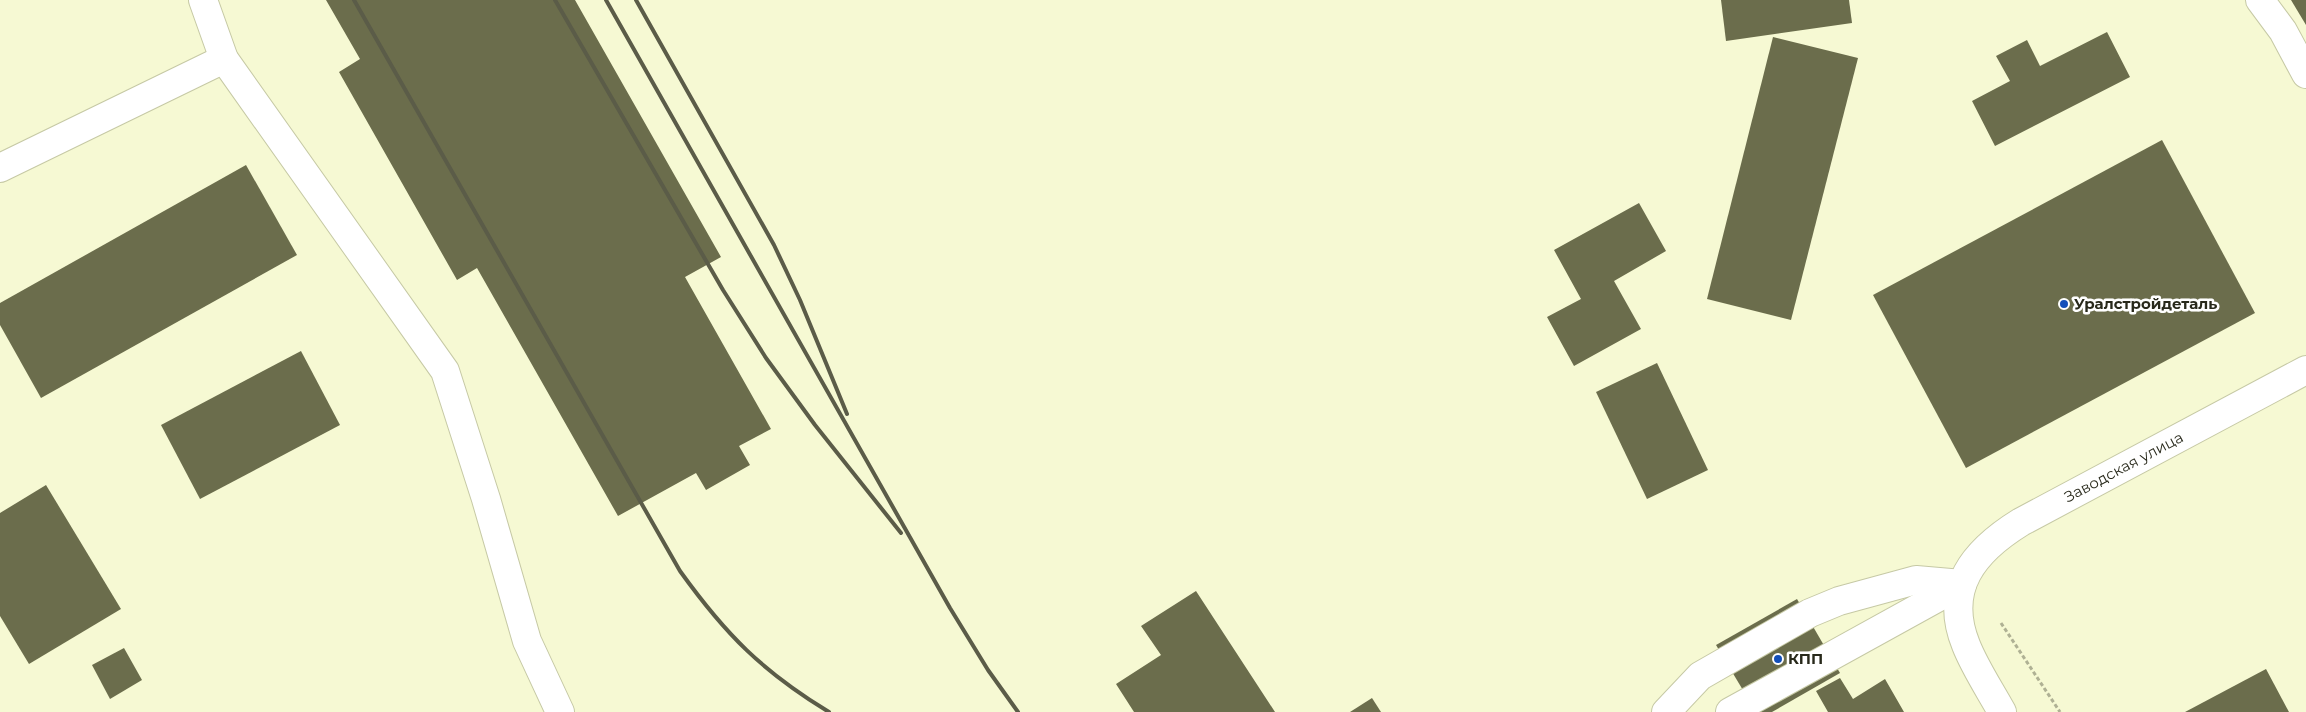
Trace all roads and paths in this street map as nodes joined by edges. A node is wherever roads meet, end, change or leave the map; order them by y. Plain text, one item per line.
1 (203, 0) edge
2 (2260, 0) edge
3 (224, 60) junction
4 (2306, 74) edge
5 (0, 168) edge
6 (2306, 370) edge
7 (1962, 584) junction
8 (2001, 623) dead end
9 (560, 712) edge
10 (1666, 712) edge
11 (1730, 712) edge
12 (2002, 712) edge
13 (2060, 712) edge

1 - 3 main road
2 - 4 main road
3 - 5 main road
3 - 9 main road
6 - 7 main road, Заводская улица
7 - 10 main road
7 - 11 main road
7 - 12 main road, Заводская улица
8 - 13 path

